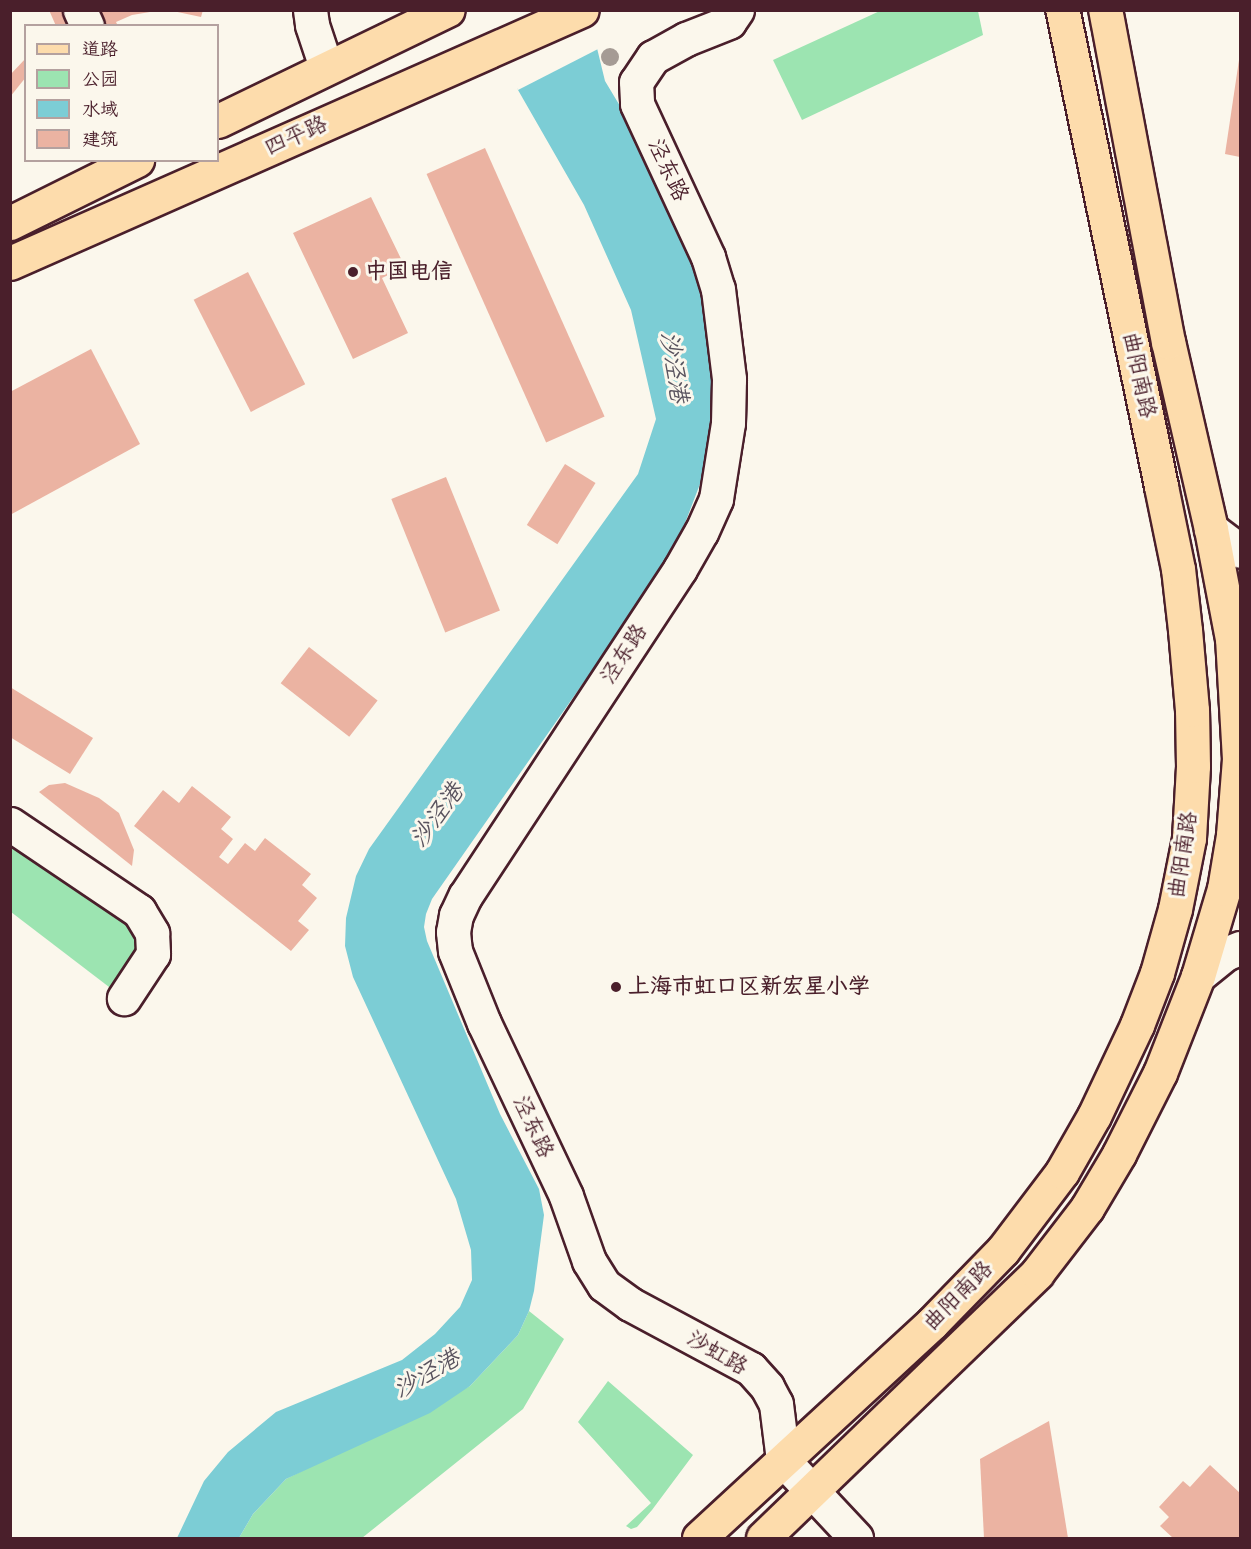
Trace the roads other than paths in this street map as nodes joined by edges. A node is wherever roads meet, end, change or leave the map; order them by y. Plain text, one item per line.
1 (80, 10) edge
2 (310, 10) edge
3 (448, 10) edge
4 (582, 10) edge
5 (737, 10) edge
6 (1062, 10) edge
7 (1105, 10) edge
8 (86, 24) edge
9 (326, 67) junction
10 (219, 120) edge
11 (133, 162) edge
12 (10, 223) edge
13 (10, 262) edge
14 (1211, 529) junction
15 (1240, 551) edge
16 (1240, 760) edge
17 (10, 824) edge
18 (1240, 948) edge
19 (1198, 976) junction
20 (124, 998) dead end
21 (630, 1304) joint
22 (783, 1460) junction
23 (813, 1491) junction
24 (699, 1539) edge
25 (763, 1539) edge
26 (856, 1539) edge

1 - 8 street
2 - 9 street
3 - 9 main road
4 - 13 main road, 四平路
5 - 21 street, 泾东路
6 - 22 main road, 曲阳南路
7 - 14 main road, 曲阳南路
9 - 10 main road
11 - 12 main road
14 - 15 street
14 - 16 main road, 曲阳南路
16 - 19 main road, 曲阳南路
17 - 20 street
18 - 19 street
19 - 23 main road, 曲阳南路
21 - 22 street, 沙虹路
22 - 23 street
22 - 24 main road, 曲阳南路
23 - 25 main road, 曲阳南路
23 - 26 street

